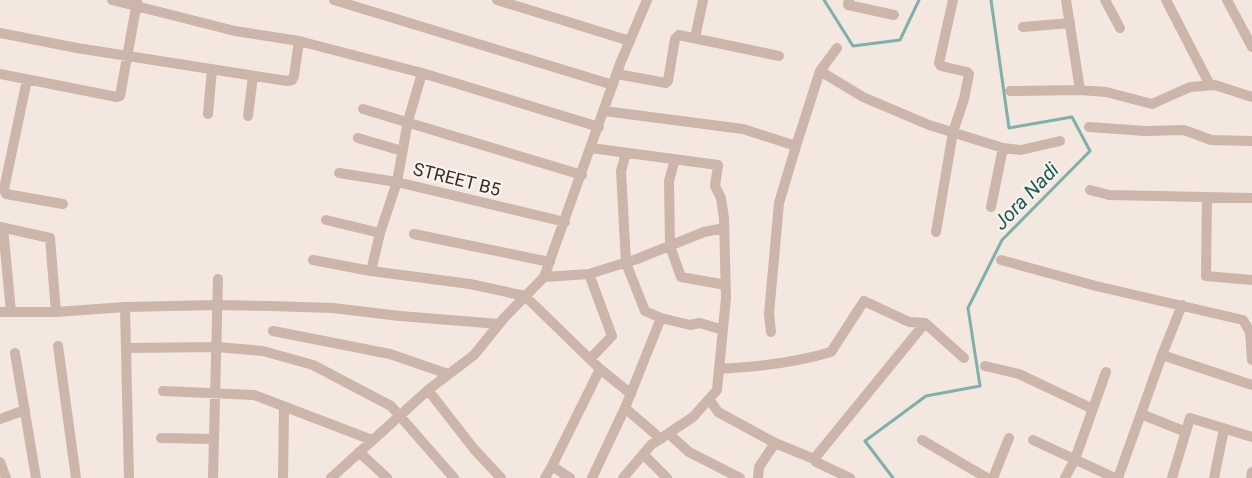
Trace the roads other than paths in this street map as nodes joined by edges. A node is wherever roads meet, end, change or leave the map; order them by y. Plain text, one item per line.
1 (112, 0) edge
2 (334, 0) edge
3 (498, 0) edge
4 (647, 0) edge
5 (703, 0) edge
6 (849, 0) edge
7 (953, 0) edge
8 (1066, 0) edge
9 (1105, 0) edge
10 (1166, 0) edge
11 (1227, 0) edge
12 (137, 3) edge
13 (894, 15) dead end
14 (1070, 23) junction
15 (1023, 27) dead end
16 (1120, 28) dead end
17 (0, 33) edge
18 (695, 38) junction
19 (299, 41) junction
20 (630, 41) junction
21 (1252, 47) edge
22 (837, 48) dead end
23 (127, 56) junction
24 (780, 56) dead end
25 (212, 69) junction
26 (820, 71) junction
27 (422, 73) junction
28 (0, 74) edge
29 (617, 74) junction
30 (253, 76) junction
31 (27, 80) junction
32 (1210, 85) junction
33 (613, 86) junction
34 (1080, 90) junction
35 (1011, 91) dead end
36 (1252, 97) edge
37 (363, 109) dead end
38 (604, 111) junction
39 (208, 114) dead end
40 (248, 116) dead end
41 (408, 121) junction
42 (598, 127) junction
43 (1089, 127) dead end
44 (953, 132) junction
45 (358, 138) dead end
46 (1060, 141) dead end
47 (1252, 141) edge
48 (796, 146) junction
49 (591, 148) junction
50 (1003, 148) junction
51 (402, 151) junction
52 (626, 153) junction
53 (675, 159) junction
54 (339, 174) dead end
55 (582, 175) junction
56 (397, 182) junction
57 (1090, 190) dead end
58 (1207, 198) junction
59 (1252, 198) edge
60 (63, 204) dead end
61 (991, 207) dead end
62 (326, 220) dead end
63 (565, 222) junction
64 (2, 227) edge
65 (724, 228) junction
66 (936, 232) dead end
67 (380, 233) junction
68 (414, 234) dead end
69 (670, 246) junction
70 (314, 260) dead end
71 (1001, 260) dead end
72 (550, 262) junction
73 (626, 263) junction
74 (371, 271) junction
75 (589, 274) junction
76 (544, 277) junction
77 (218, 279) dead end
78 (1252, 280) edge
79 (726, 285) junction
80 (5, 288) edge
81 (525, 296) junction
82 (216, 304) junction
83 (1182, 305) junction
84 (125, 307) junction
85 (6, 312) edge
86 (56, 312) junction
87 (661, 318) junction
88 (925, 323) junction
89 (499, 324) junction
90 (723, 330) junction
91 (273, 331) dead end
92 (771, 332) dead end
93 (1251, 332) edge
94 (58, 346) dead end
95 (217, 347) junction
96 (126, 348) junction
97 (15, 353) dead end
98 (1162, 356) junction
99 (964, 358) dead end
100 (590, 359) junction
101 (1252, 360) edge
102 (985, 366) dead end
103 (600, 369) junction
104 (719, 369) junction
105 (1106, 372) dead end
106 (448, 374) junction
107 (1252, 385) edge
108 (428, 390) junction
109 (163, 391) dead end
110 (214, 393) junction
111 (631, 394) junction
112 (709, 399) junction
113 (284, 407) junction
114 (625, 408) junction
115 (1093, 409) junction
116 (25, 411) junction
117 (1141, 414) junction
118 (399, 417) junction
119 (0, 419) edge
120 (1224, 429) junction
121 (1186, 432) junction
122 (665, 436) junction
123 (1252, 437) edge
124 (161, 438) dead end
125 (1009, 438) dead end
126 (214, 439) junction
127 (372, 440) junction
128 (922, 440) dead end
129 (1033, 440) dead end
130 (775, 443) junction
131 (359, 452) junction
132 (643, 454) junction
133 (814, 459) junction
134 (1075, 459) junction
135 (0, 462) edge
136 (552, 466) junction
137 (1252, 472) edge
138 (6, 478) edge
139 (36, 478) edge
140 (76, 478) edge
141 (129, 478) edge
142 (213, 478) edge
143 (283, 478) edge
144 (332, 478) edge
145 (387, 478) edge
146 (454, 478) edge
147 (501, 478) edge
148 (545, 478) edge
149 (570, 478) edge
150 (592, 478) edge
151 (623, 478) edge
152 (667, 478) edge
153 (740, 478) edge
154 (758, 478) edge
155 (850, 478) edge
156 (987, 478) edge
157 (993, 478) edge
158 (1065, 478) edge
159 (1116, 478) edge
160 (1172, 478) edge
161 (1215, 478) edge
162 (1251, 478) edge

1 - 12 street
2 - 33 street
3 - 20 street
4 - 20 street
5 - 18 street
6 - 13 street
7 - 44 street
8 - 14 street
9 - 16 street
10 - 32 street
11 - 21 street
12 - 19 street
12 - 23 street
14 - 15 street
14 - 34 street
17 - 23 street
18 - 24 street
18 - 29 street
19 - 27 street
19 - 30 street
20 - 29 street
22 - 26 street
23 - 25 street
23 - 31 street
25 - 30 street
25 - 39 street
26 - 44 street
26 - 48 street
27 - 41 street
27 - 42 street
28 - 31 street
29 - 33 street
30 - 40 street
31 - 60 street
32 - 34 street
32 - 36 street
33 - 38 street
34 - 35 street
37 - 41 street
38 - 42 street
38 - 48 street
41 - 51 street
41 - 55 street
42 - 49 street
43 - 47 street
44 - 50 street
44 - 66 street
45 - 51 street
46 - 50 street
48 - 92 street
49 - 52 street
49 - 55 street
50 - 61 street
51 - 56 street
52 - 53 street
52 - 73 street
53 - 65 street
53 - 69 street
54 - 56 street, STREET B5
55 - 63 street
56 - 63 street, STREET B5
56 - 67 street
57 - 58 street
58 - 59 street
58 - 78 street
62 - 67 street
63 - 72 street
64 - 80 street
64 - 86 street
65 - 69 street
65 - 79 street
67 - 74 street
68 - 72 street
69 - 73 street
69 - 79 street
70 - 74 street
71 - 83 street
72 - 76 street
73 - 75 street
73 - 87 street
74 - 81 street
75 - 76 street
75 - 100 street
76 - 81 street
77 - 82 street
79 - 90 street
80 - 85 street
81 - 89 street
81 - 100 street
82 - 84 street
82 - 89 street
82 - 95 street
83 - 93 street
83 - 98 street
84 - 86 street
84 - 96 street
85 - 86 street
87 - 90 street
87 - 111 street
88 - 99 street
88 - 104 street
88 - 133 street
89 - 106 street
90 - 104 street
91 - 106 street
93 - 101 street
94 - 140 street
95 - 96 street
95 - 110 street
95 - 118 street
96 - 141 street
97 - 116 street
98 - 107 street
98 - 117 street
100 - 103 street
102 - 115 street
103 - 111 street
103 - 136 street
104 - 112 street
105 - 115 street
106 - 108 street
108 - 118 street
108 - 147 street
109 - 110 street
110 - 113 street
110 - 126 street
111 - 114 street
112 - 122 street
112 - 130 street
113 - 127 street
113 - 143 street
114 - 122 street
114 - 150 street
115 - 134 street
116 - 119 street
116 - 139 street
117 - 121 street
117 - 159 street
118 - 127 street
118 - 146 street
120 - 121 street
120 - 123 street
120 - 161 street
121 - 160 street
122 - 132 street
122 - 153 street
124 - 126 street
125 - 157 street
126 - 142 street
127 - 131 street
128 - 156 street
129 - 134 street
130 - 133 street
130 - 154 street
131 - 144 street
131 - 145 street
132 - 151 street
132 - 152 street
133 - 155 street
134 - 158 street
134 - 159 street
135 - 138 street
136 - 148 street
136 - 149 street
137 - 162 street

